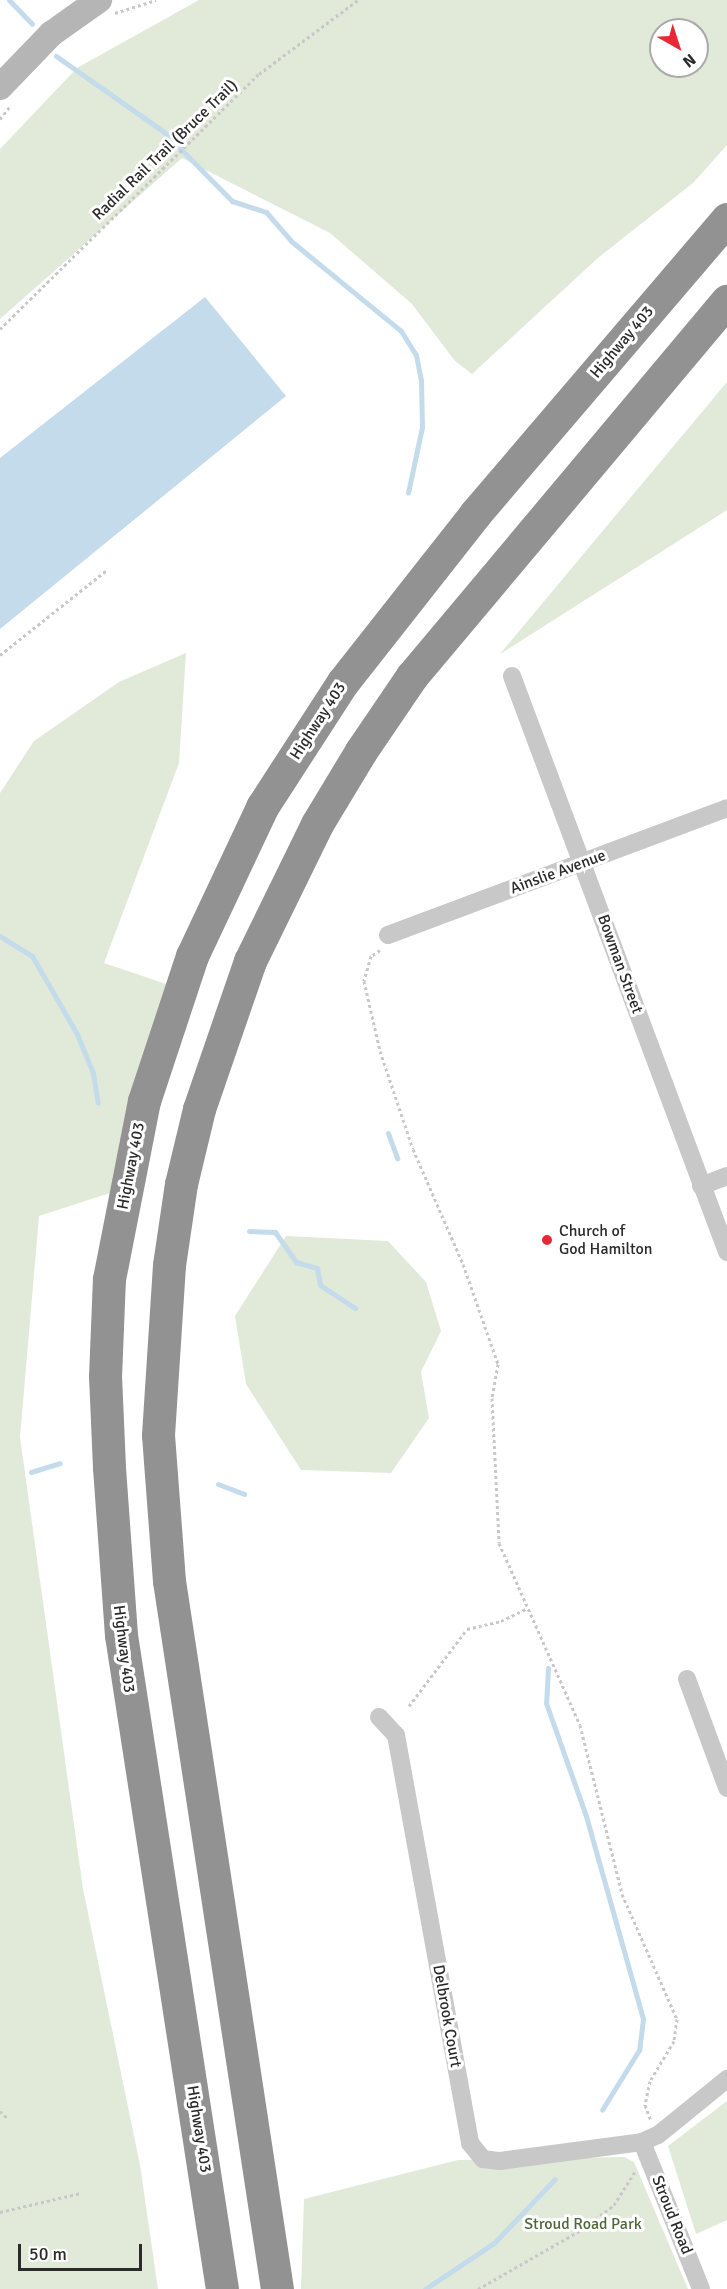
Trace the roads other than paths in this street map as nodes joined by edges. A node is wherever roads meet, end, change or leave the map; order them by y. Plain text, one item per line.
1 (99, 0) edge
2 (0, 87) edge
3 (727, 219) edge
4 (727, 301) edge
5 (512, 676) dead end
6 (727, 808) edge
7 (584, 862) junction
8 (384, 942) road end
9 (727, 1176) edge
10 (701, 1186) junction
11 (727, 1252) edge
12 (687, 1679) dead end
13 (379, 1717) dead end
14 (727, 1788) edge
15 (727, 2079) edge
16 (645, 2148) junction
17 (222, 2289) edge
18 (277, 2289) edge
19 (701, 2289) edge

1 - 2 street
3 - 17 highway, Highway 403
4 - 18 highway
5 - 7 street, Bowman Street
6 - 7 street, Ainslie Avenue
7 - 8 street, Ainslie Avenue
7 - 10 street, Bowman Street
9 - 10 street
10 - 11 street, Bowman Street
12 - 14 street
13 - 16 street, Delbrook Court
15 - 16 street
16 - 19 street, Stroud Road

